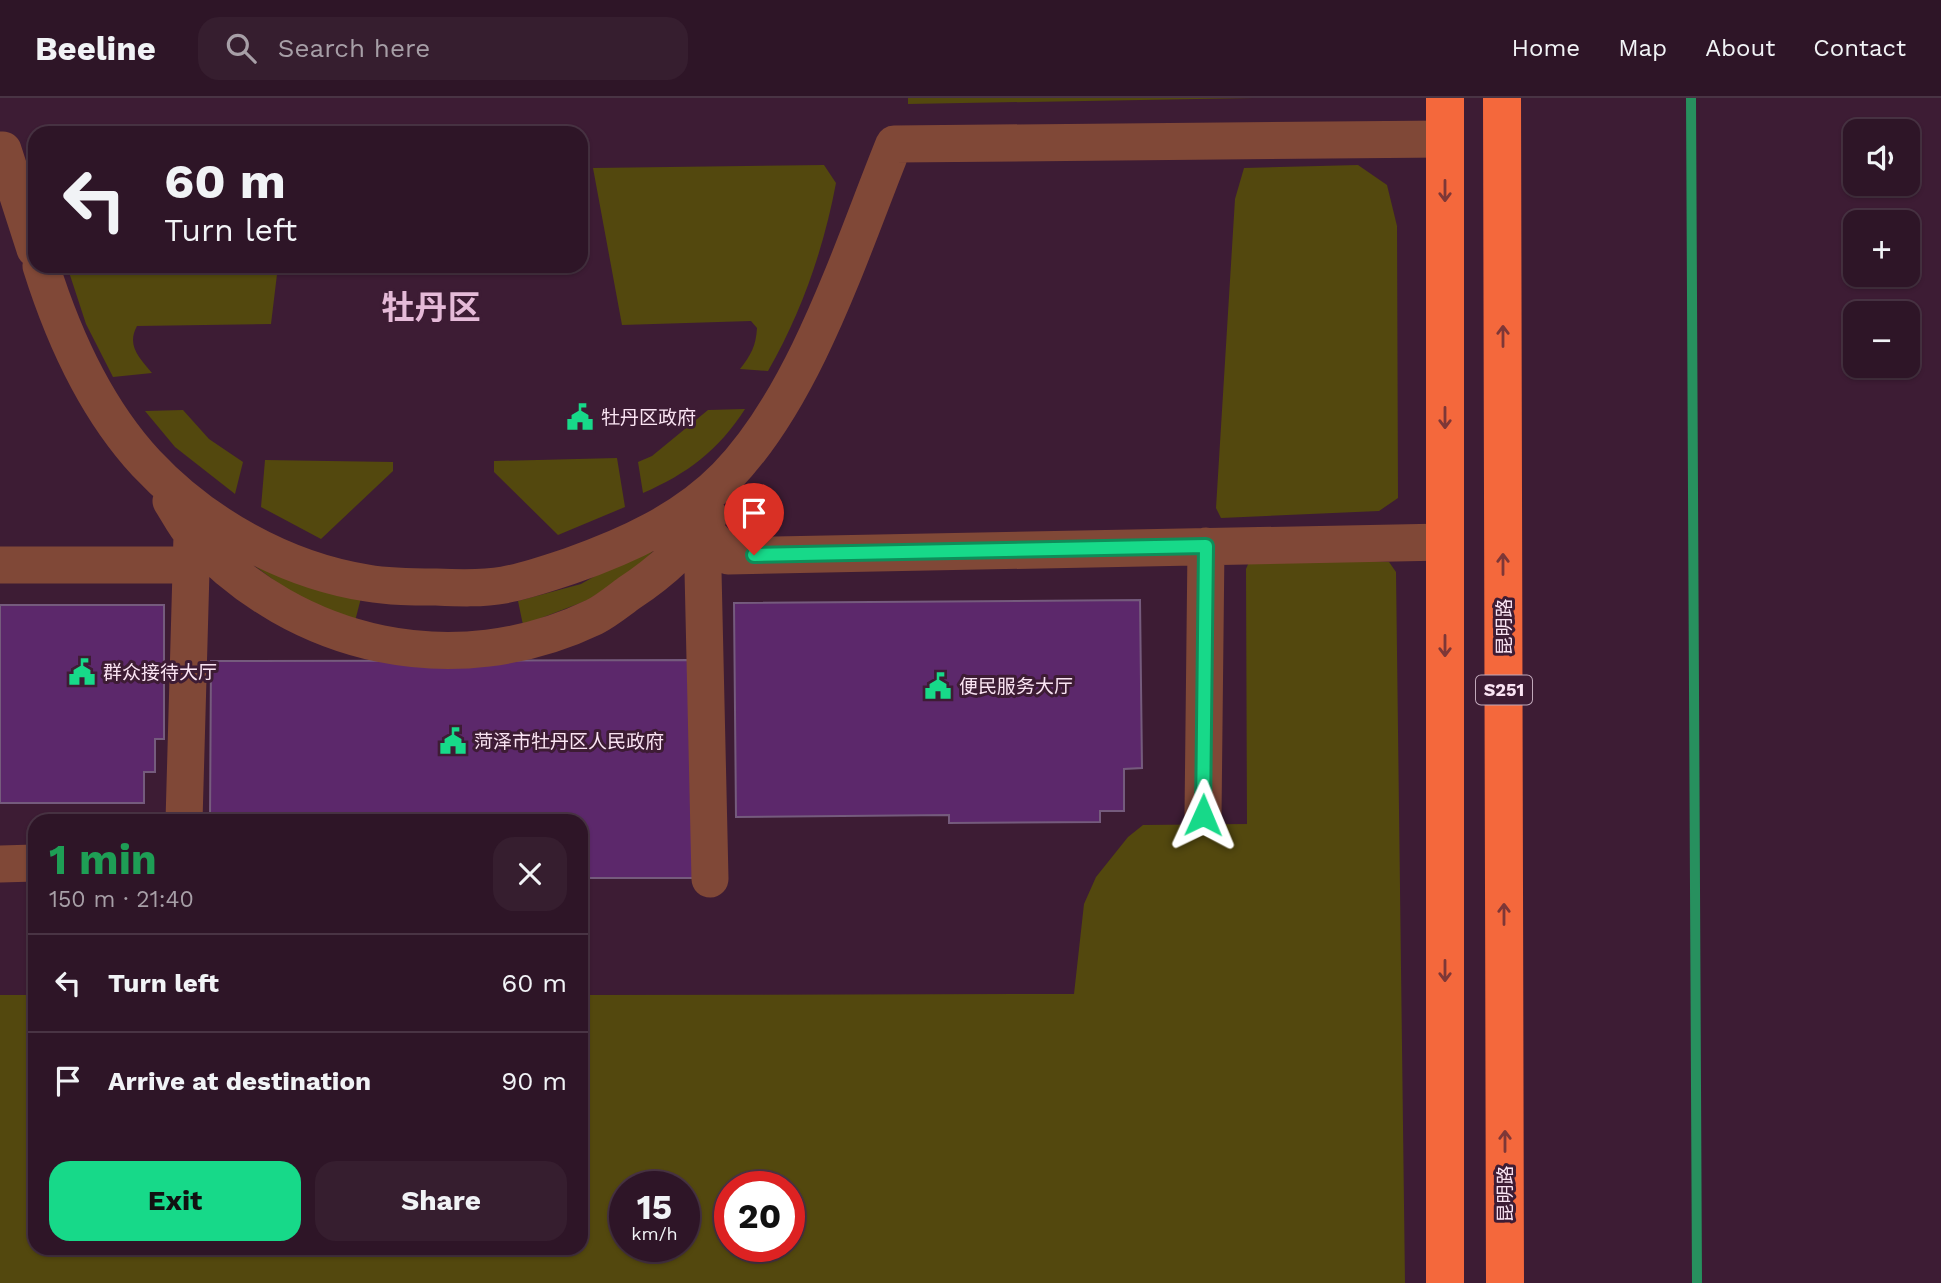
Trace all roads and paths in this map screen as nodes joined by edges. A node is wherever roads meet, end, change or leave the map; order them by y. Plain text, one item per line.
1 (1445, 98) edge
2 (1502, 98) edge
3 (1445, 139) junction
4 (0, 150) edge
5 (28, 227) edge
6 (44, 273) edge
7 (145, 462) junction
8 (726, 477) junction
9 (245, 540) junction
10 (1445, 542) junction
11 (711, 546) junction
12 (1206, 546) junction
13 (192, 550) junction
14 (0, 565) edge
15 (184, 814) edge
16 (1203, 815) dead end
17 (28, 863) edge
18 (0, 864) edge
19 (710, 879) dead end
20 (1445, 1283) edge
21 (1505, 1283) edge

1 - 3 highway
21 -> 2 highway, 昆明路 / S251
3 - 8 lane
3 -> 10 highway
4 - 5 lane
6 - 7 lane
7 - 9 lane
7 - 13 lane
8 - 9 lane
8 - 11 lane
9 - 13 lane
10 - 12 lane
10 -> 20 highway
11 - 12 lane
11 - 13 lane
11 - 19 lane
12 - 16 lane
13 - 14 lane
13 - 15 lane
17 - 18 lane

